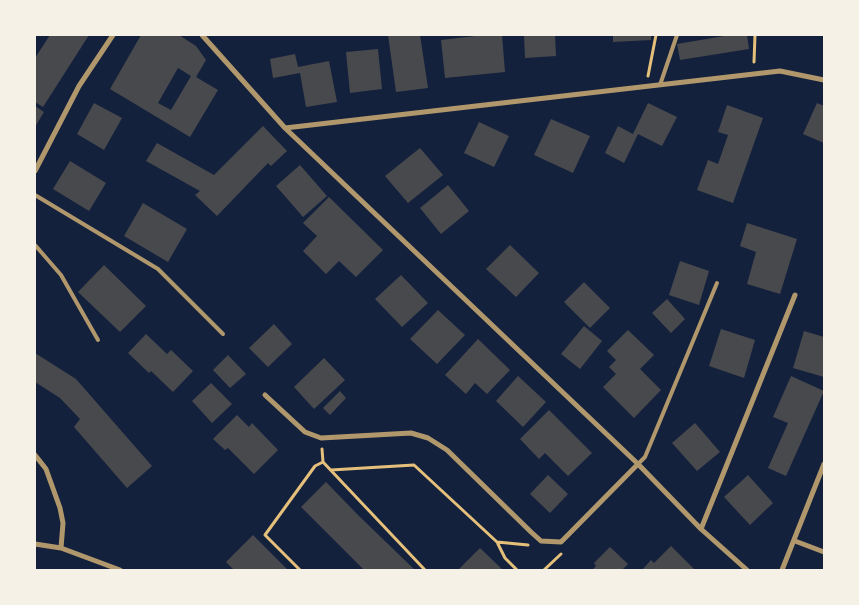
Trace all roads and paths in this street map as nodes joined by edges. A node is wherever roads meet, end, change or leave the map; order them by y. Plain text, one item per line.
1 (113, 35) edge
2 (202, 35) edge
3 (656, 35) edge
4 (677, 35) edge
5 (755, 35) edge
6 (756, 73) junction
7 (824, 80) edge
8 (660, 85) junction
9 (649, 86) junction
10 (285, 128) junction
11 (35, 171) edge
12 (35, 195) edge
13 (35, 245) edge
14 (717, 283) dead end
15 (795, 295) dead end
16 (223, 334) dead end
17 (98, 340) dead end
18 (265, 395) dead end
19 (321, 438) junction
20 (35, 455) edge
21 (323, 462) junction
22 (638, 464) junction
23 (824, 464) edge
24 (331, 470) junction
25 (701, 529) junction
26 (538, 538) junction
27 (795, 541) junction
28 (498, 542) junction
29 (561, 542) junction
30 (35, 544) edge
31 (61, 548) junction
32 (824, 552) edge
33 (120, 570) edge
34 (300, 570) edge
35 (425, 570) edge
36 (517, 570) edge
37 (544, 570) edge
38 (747, 570) edge
39 (782, 570) edge

1 - 11 street
2 - 10 street
3 - 9 path
4 - 8 lane
5 - 6 path
6 - 7 street
6 - 8 street
8 - 9 street
9 - 10 street
10 - 22 street
12 - 16 lane
13 - 17 lane
14 - 22 lane
15 - 25 street
18 - 19 street
19 - 21 path
19 - 26 street
20 - 31 street
21 - 24 path
21 - 34 path
22 - 25 street
22 - 29 street
23 - 27 street
24 - 28 path
24 - 35 path
25 - 38 street
26 - 28 path
26 - 29 street
27 - 32 street
27 - 39 street
28 - 36 path
29 - 37 path
30 - 31 street
31 - 33 street

